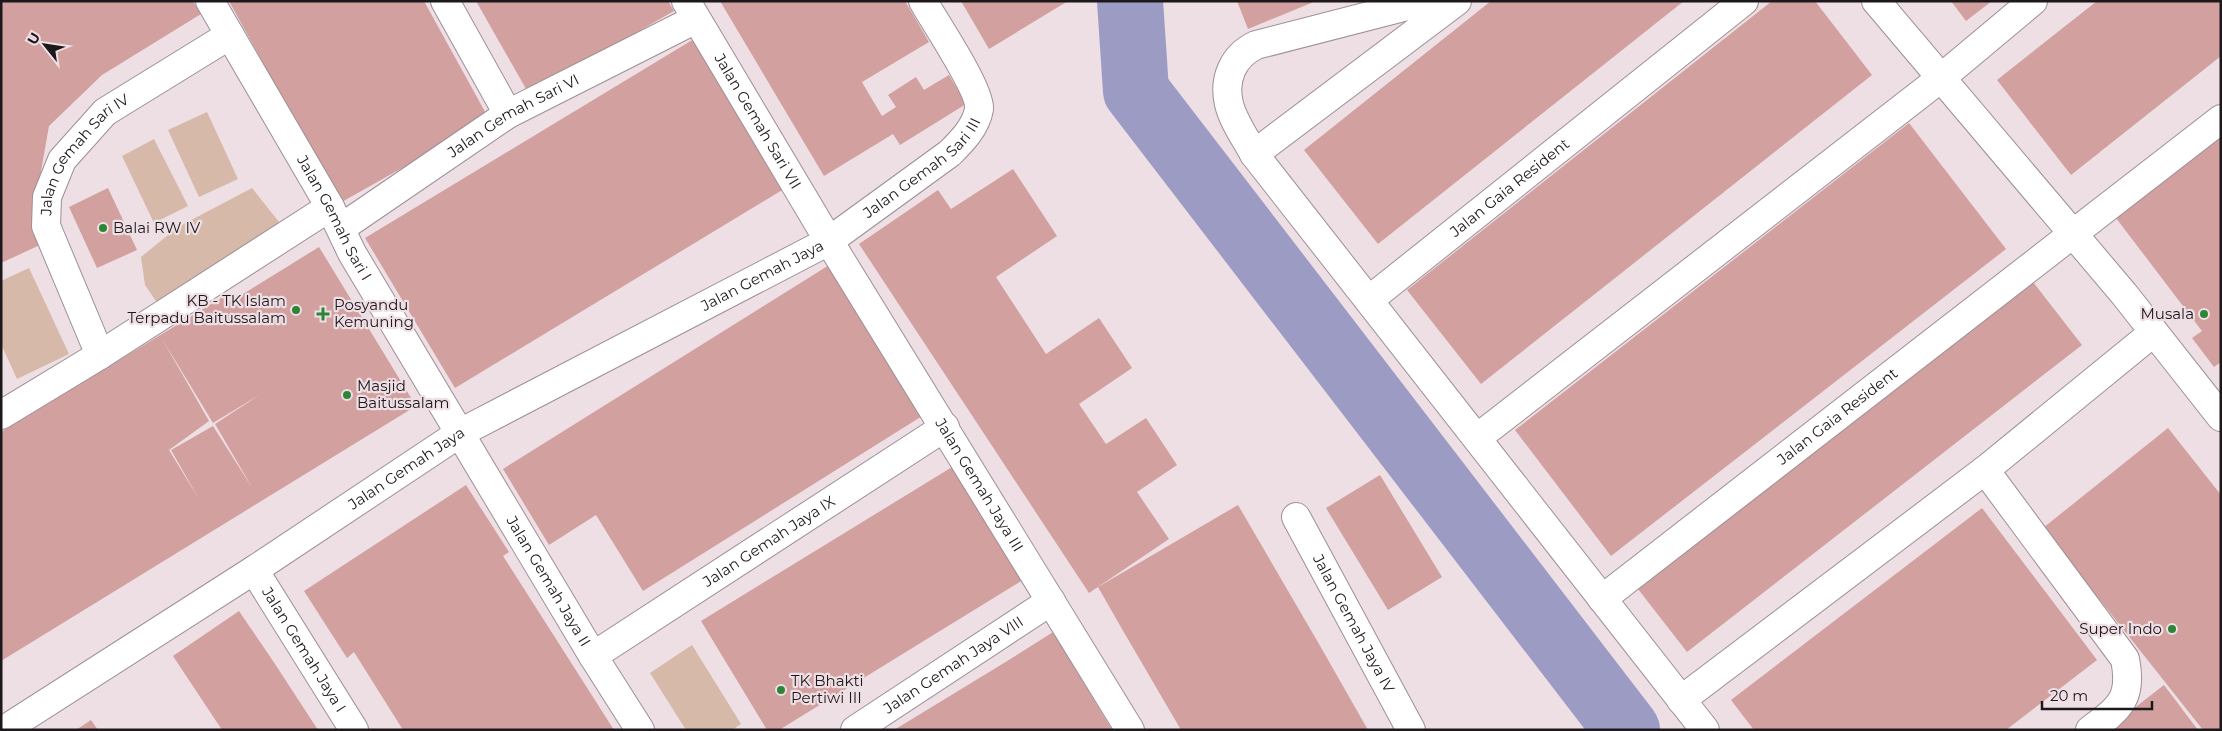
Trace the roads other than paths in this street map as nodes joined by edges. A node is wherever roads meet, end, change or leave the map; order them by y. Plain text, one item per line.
1 (210, 1) edge
2 (445, 1) edge
3 (923, 1) edge
4 (1428, 1) edge
5 (1457, 1) edge
6 (1744, 1) edge
7 (1876, 1) edge
8 (2033, 1) edge
9 (691, 10) edge
10 (230, 36) junction
11 (1941, 78) junction
12 (508, 114) junction
13 (2221, 120) edge
14 (1254, 154) junction
15 (335, 217) junction
16 (2074, 235) junction
17 (830, 241) junction
18 (1369, 300) junction
19 (2154, 332) junction
20 (100, 355) junction
21 (1, 415) edge
22 (2221, 417) edge
23 (945, 427) junction
24 (460, 433) junction
25 (1477, 438) junction
26 (1985, 470) junction
27 (1296, 517) dead end
28 (254, 570) junction
29 (1602, 599) junction
30 (1051, 601) junction
31 (593, 656) junction
32 (1681, 700) junction
33 (4, 730) edge
34 (354, 730) edge
35 (640, 730) edge
36 (856, 730) edge
37 (1130, 730) edge
38 (1411, 730) edge
39 (1705, 730) edge
40 (2090, 730) edge

1 - 10 street, Jalan Gemah Sari I
2 - 12 street
3 - 17 street, Jalan Gemah Sari III
4 - 14 street
5 - 14 street
6 - 18 street, Jalan Gaia Resident
7 - 11 street
8 - 11 street
9 - 12 street, Jalan Gemah Sari VI
9 - 17 street, Jalan Gemah Sari VII
10 - 15 street, Jalan Gemah Sari I
10 - 20 street, Jalan Gemah Sari IV
11 - 16 street
11 - 25 street
12 - 15 street, Jalan Gemah Sari VI
13 - 16 street, Jalan Gaia Resident
14 - 18 street
15 - 20 street, Jalan Gemah Sari VI
15 - 24 street, Jalan Gemah Sari I
16 - 19 street
16 - 29 street, Jalan Gaia Resident
17 - 23 street, Jalan Gemah Jaya III
17 - 24 street, Jalan Gemah Jaya
18 - 25 street
19 - 22 street
19 - 26 street
20 - 21 street, Jalan Gemah Sari VI
23 - 30 street, Jalan Gemah Jaya III
23 - 31 street, Jalan Gemah Jaya IX
24 - 28 street, Jalan Gemah Jaya
24 - 31 street, Jalan Gemah Jaya II
25 - 29 street
26 - 32 street
26 - 40 street
27 - 38 street, Jalan Gemah Jaya IV
28 - 33 street, Jalan Gemah Jaya
28 - 34 street, Jalan Gemah Jaya I
29 - 32 street
30 - 36 street, Jalan Gemah Jaya VIII
30 - 37 street, Jalan Gemah Jaya III
31 - 35 street, Jalan Gemah Jaya II
32 - 39 street

